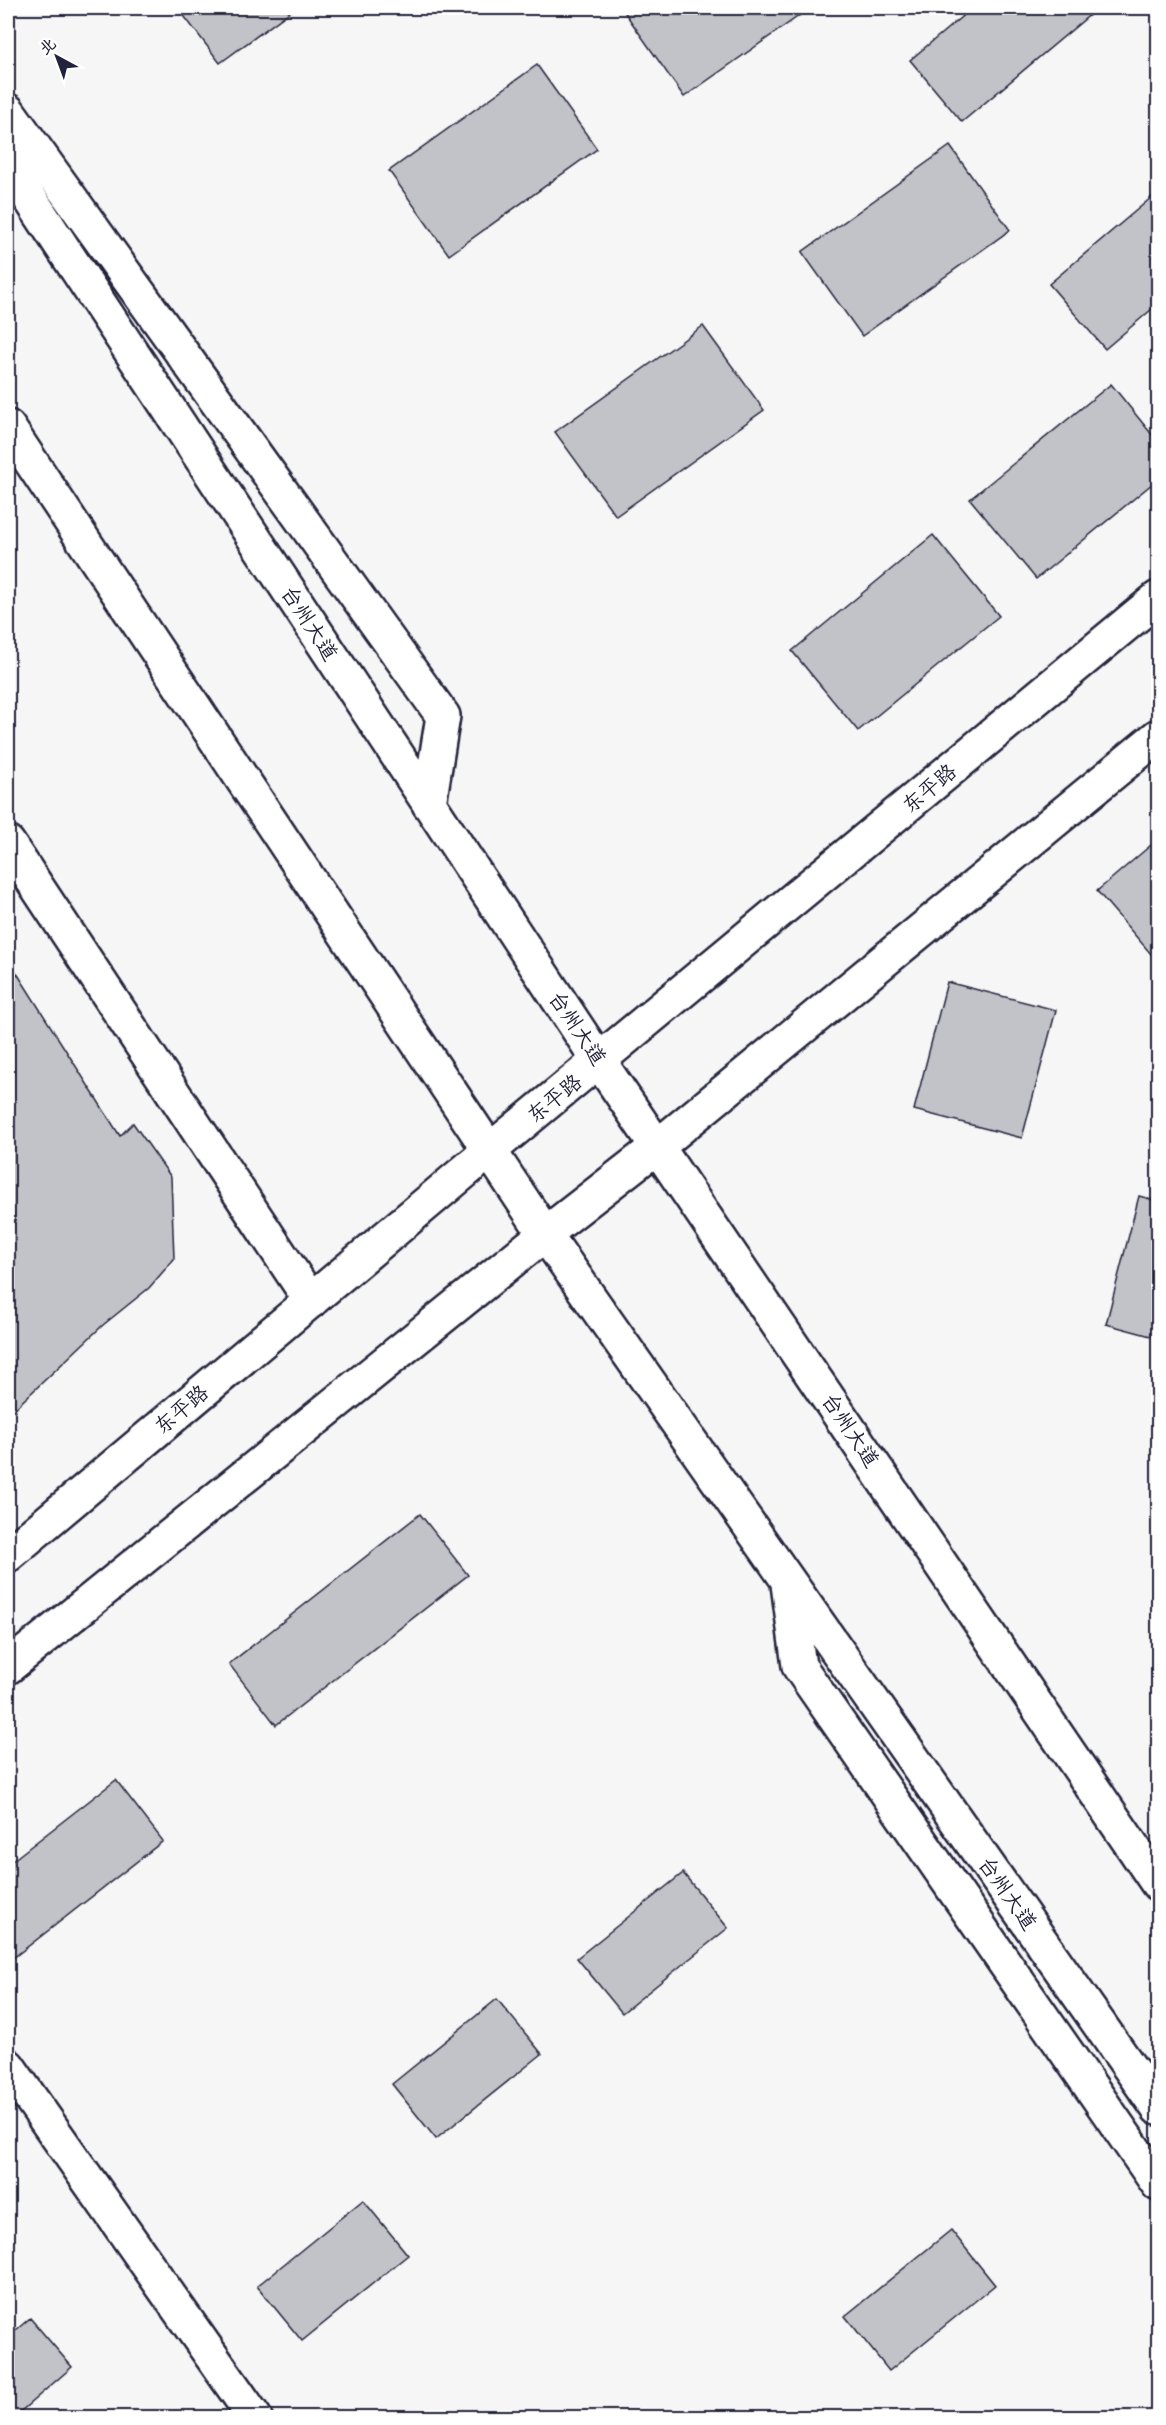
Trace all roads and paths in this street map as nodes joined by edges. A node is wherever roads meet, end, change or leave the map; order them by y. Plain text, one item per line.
1 (8, 111) edge
2 (8, 165) edge
3 (8, 427) edge
4 (1158, 598) edge
5 (1158, 736) edge
6 (429, 804) junction
7 (8, 843) edge
8 (600, 1061) junction
9 (658, 1146) junction
10 (489, 1151) junction
11 (545, 1234) junction
12 (311, 1301) junction
13 (8, 1555) edge
14 (787, 1579) junction
15 (8, 1667) edge
16 (1158, 1884) edge
17 (8, 2066) edge
18 (1158, 2108) edge
19 (1158, 2184) edge
20 (255, 2418) edge

1 - 6 main road
2 - 6 main road, 台州大道
3 - 10 main road, 台州大道
4 - 8 main road, 东平路
5 - 9 main road
6 - 8 main road, 台州大道
7 - 12 main road
8 - 9 main road, 台州大道
8 - 10 main road, 东平路
9 - 11 main road
9 - 16 main road, 台州大道
10 - 11 main road, 台州大道
10 - 12 main road, 东平路
11 - 14 main road, 台州大道
11 - 15 main road
12 - 13 main road, 东平路
14 - 18 main road, 台州大道
14 - 19 main road
17 - 20 main road

